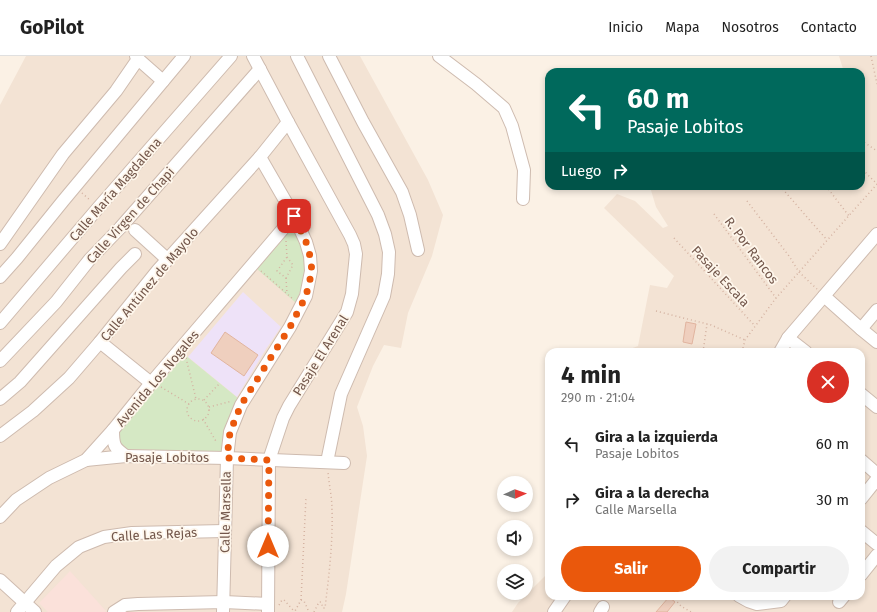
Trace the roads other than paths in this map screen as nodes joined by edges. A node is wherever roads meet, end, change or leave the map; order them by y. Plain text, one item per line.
1 (184, 56) edge
2 (231, 56) edge
3 (253, 56) edge
4 (297, 56) edge
5 (329, 56) edge
6 (439, 56) edge
7 (137, 58) edge
8 (260, 69) junction
9 (163, 81) junction
10 (288, 122) junction
11 (260, 157) junction
12 (522, 199) dead end
13 (294, 216) junction
14 (136, 230) dead end
15 (877, 234) edge
16 (0, 244) edge
17 (418, 250) dead end
18 (135, 254) dead end
19 (168, 260) junction
20 (0, 277) edge
21 (824, 296) junction
22 (877, 310) edge
23 (0, 323) edge
24 (861, 329) junction
25 (788, 338) junction
26 (100, 342) junction
27 (877, 342) edge
28 (782, 348) edge
29 (801, 348) edge
30 (0, 361) edge
31 (155, 385) junction
32 (865, 397) edge
33 (0, 399) edge
34 (876, 404) edge
35 (113, 430) junction
36 (0, 436) edge
37 (126, 456) junction
38 (227, 458) junction
39 (86, 460) junction
40 (269, 460) junction
41 (327, 462) junction
42 (344, 463) dead end
43 (865, 464) edge
44 (877, 474) edge
45 (877, 479) edge
46 (865, 494) edge
47 (0, 517) edge
48 (224, 531) junction
49 (865, 534) edge
50 (877, 544) edge
51 (877, 555) edge
52 (865, 570) edge
53 (0, 580) edge
54 (562, 600) edge
55 (746, 600) edge
56 (782, 600) edge
57 (21, 607) edge
58 (224, 607) edge
59 (271, 608) edge
60 (35, 612) edge
61 (114, 612) edge
62 (554, 612) edge

1 - 9 street
2 - 23 street, Calle María Magdalena
3 - 8 street, Pasaje El Arenal
4 - 41 street
5 - 17 street
6 - 12 street
7 - 9 street
7 - 16 street
8 - 10 street, Pasaje El Arenal
8 - 30 street, Calle Virgen de Chapi
9 - 20 street
10 - 11 street, Calle Antúnez de Mayolo
10 - 40 street, Pasaje El Arenal
11 - 13 street, Calle Marsella
11 - 19 street, Calle Antúnez de Mayolo
13 - 31 street, Avenida Los Nogales
13 - 38 street, Calle Marsella
14 - 19 street
15 - 21 street
18 - 33 street
19 - 26 street, Calle Antúnez de Mayolo
21 - 24 street
21 - 25 street
22 - 24 street
24 - 27 street
25 - 28 street
25 - 29 street
26 - 31 street
26 - 36 street, Calle Antúnez de Mayolo
31 - 35 street, Avenida Los Nogales
32 - 34 street
35 - 37 street
35 - 39 street, Avenida Los Nogales
37 - 38 street, Pasaje Lobitos
37 - 39 street, Pasaje Lobitos
38 - 40 street, Pasaje Lobitos
38 - 48 street, Calle Marsella
39 - 47 street, Avenida Los Nogales
40 - 41 street, Pasaje Lobitos
40 - 59 street, Pasaje El Arenal
41 - 42 street, Pasaje Lobitos
43 - 44 street
45 - 46 street
48 - 57 street, Calle Las Rejas
48 - 58 street, Calle Marsella
49 - 50 street
51 - 52 street
53 - 57 street
54 - 62 street
55 - 56 street
57 - 60 street
58 - 59 street
58 - 61 street

